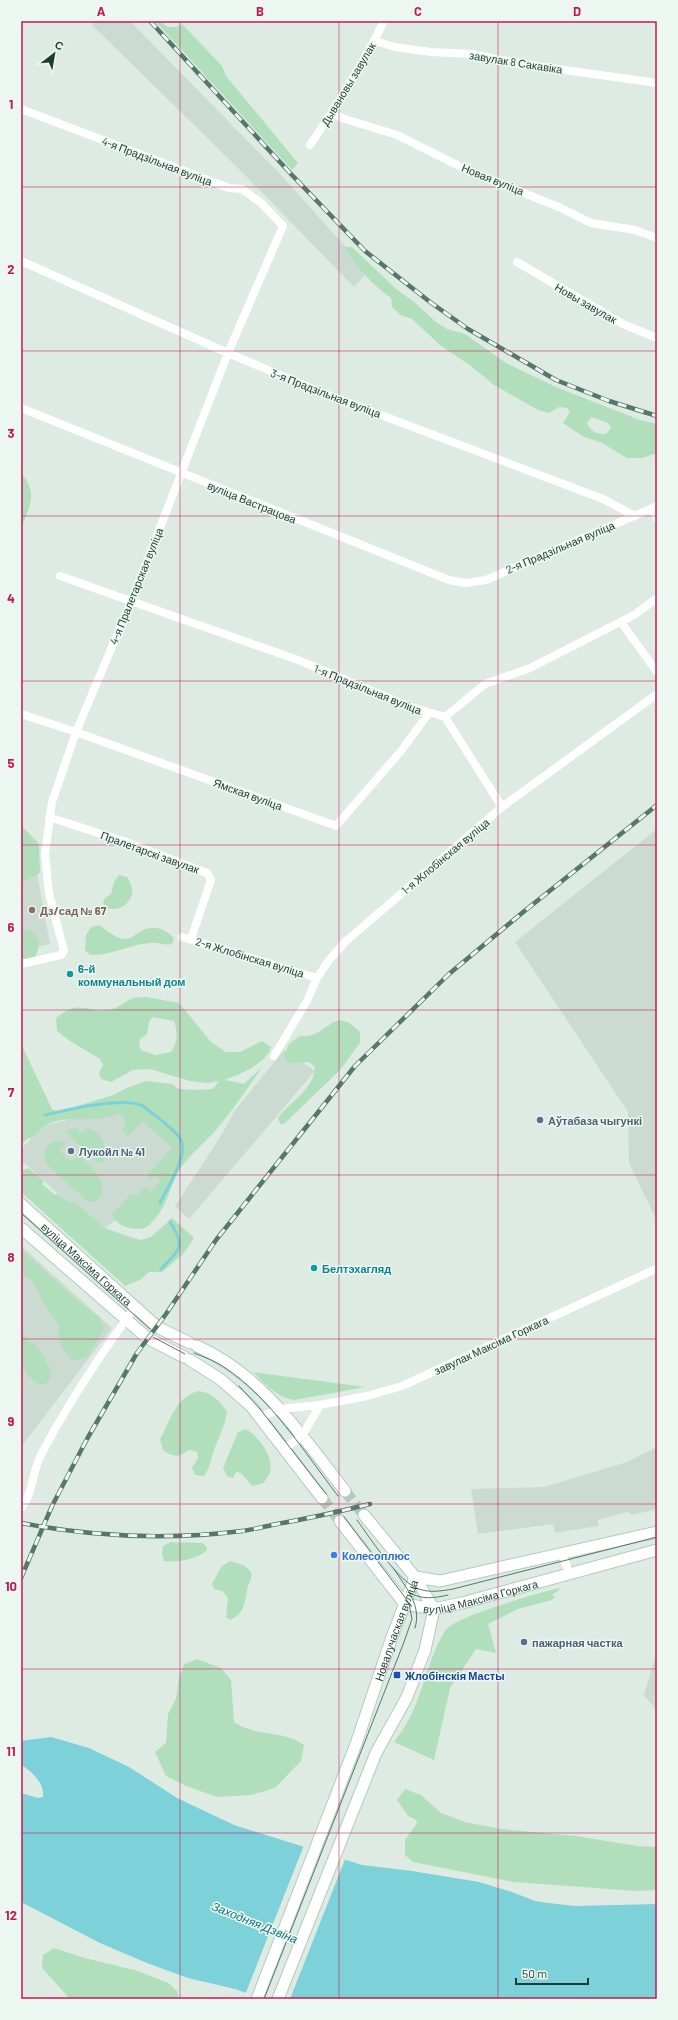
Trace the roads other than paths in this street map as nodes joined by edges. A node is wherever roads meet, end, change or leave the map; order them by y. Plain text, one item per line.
1 (384, 21) edge
2 (375, 41) junction
3 (657, 83) edge
4 (21, 109) edge
5 (331, 113) junction
6 (310, 144) dead end
7 (283, 226) joint
8 (657, 238) edge
9 (21, 261) edge
10 (517, 262) dead end
11 (657, 338) edge
12 (228, 353) junction
13 (21, 408) edge
14 (180, 473) junction
15 (655, 507) edge
16 (635, 516) junction
17 (657, 518) edge
18 (60, 576) dead end
19 (486, 580) joint
20 (657, 598) edge
21 (131, 602) junction
22 (621, 622) junction
23 (657, 672) edge
24 (657, 694) edge
25 (21, 714) edge
26 (430, 714) junction
27 (445, 717) junction
28 (76, 732) junction
29 (502, 807) junction
30 (50, 817) junction
31 (182, 937) dead end
32 (191, 939) junction
33 (21, 964) edge
34 (317, 978) junction
35 (274, 1056) dead end
36 (21, 1204) edge
37 (21, 1228) edge
38 (656, 1269) edge
39 (135, 1307) junction
40 (126, 1320) junction
41 (320, 1405) junction
42 (280, 1409) junction
43 (261, 1417) junction
44 (302, 1436) junction
45 (284, 1449) junction
46 (345, 1490) tunnel mouth
47 (322, 1498) tunnel mouth
48 (21, 1508) edge
49 (364, 1514) tunnel mouth
50 (340, 1521) tunnel mouth
51 (657, 1532) edge
52 (657, 1550) edge
53 (562, 1553) junction
54 (569, 1573) junction
55 (415, 1577) junction
56 (405, 1604) junction
57 (434, 1609) junction
58 (257, 1999) edge
59 (278, 1999) edge

1 - 2 street, Дывановы завулак
2 - 3 street, завулак 8 Сакавіка
2 - 5 street, Дывановы завулак
4 - 7 street, 4-я Прадзільная вуліца
5 - 6 street, Дывановы завулак
5 - 8 street, Новая вуліца
7 - 12 street, 4-я Пралетарская вуліца
9 - 12 street, 3-я Прадзільная вуліца
10 - 11 street, Новы завулак
12 - 14 street, 4-я Пралетарская вуліца
12 - 16 street, 3-я Прадзільная вуліца
13 - 14 street, вуліца Вастрацова
14 - 19 street, вуліца Вастрацова
14 - 21 street, 4-я Пралетарская вуліца
15 - 16 street, 2-я Прадзільная вуліца
15 - 17 street
16 - 19 street, 2-я Прадзільная вуліца
18 - 21 street, 1-я Прадзільная вуліца
20 - 22 street
21 - 26 street, 1-я Прадзільная вуліца
21 - 28 street, 4-я Пралетарская вуліца
22 - 23 street
22 - 27 street
24 - 29 street, 1-я Жлобінская вуліца
25 - 28 street, Ямская вуліца
26 - 27 street, 1-я Прадзільная вуліца
26 - 28 street, Ямская вуліца
27 - 29 street
28 - 30 street, 4-я Пралетарская вуліца
29 - 34 street, 1-я Жлобінская вуліца
30 - 32 street, Пралетарскі завулак
30 - 33 street, 4-я Пралетарская вуліца
31 - 32 street, 2-я Жлобінская вуліца
32 - 34 street, 2-я Жлобінская вуліца
34 - 35 street, 1-я Жлобінская вуліца
36 - 39 main road, вуліца Максіма Горкага
37 - 40 main road, вуліца Максіма Горкага
38 - 41 street, завулак Максіма Горкага
39 - 40 street
39 - 42 main road, вуліца Максіма Горкага
40 - 43 main road, вуліца Максіма Горкага
40 - 48 street
41 - 42 street, завулак Максіма Горкага
41 - 44 street
42 - 43 street, завулак Максіма Горкага
42 - 44 main road, вуліца Максіма Горкага
43 - 45 main road, вуліца Максіма Горкага
44 - 45 street
44 - 46 main road, вуліца Максіма Горкага
45 - 47 main road, вуліца Максіма Горкага
49 - 55 main road
50 - 56 main road
51 - 53 main road, вуліца Максіма Горкага
52 - 54 main road, вуліца Максіма Горкага
53 - 54 street
53 - 55 main road, вуліца Максіма Горкага
54 - 57 main road, вуліца Максіма Горкага
55 - 56 main road, Новалучаская вуліца
55 - 57 main road, Новалучаская вуліца
56 - 57 main road, вуліца Максіма Горкага
56 - 58 main road, Новалучаская вуліца
57 - 59 main road

